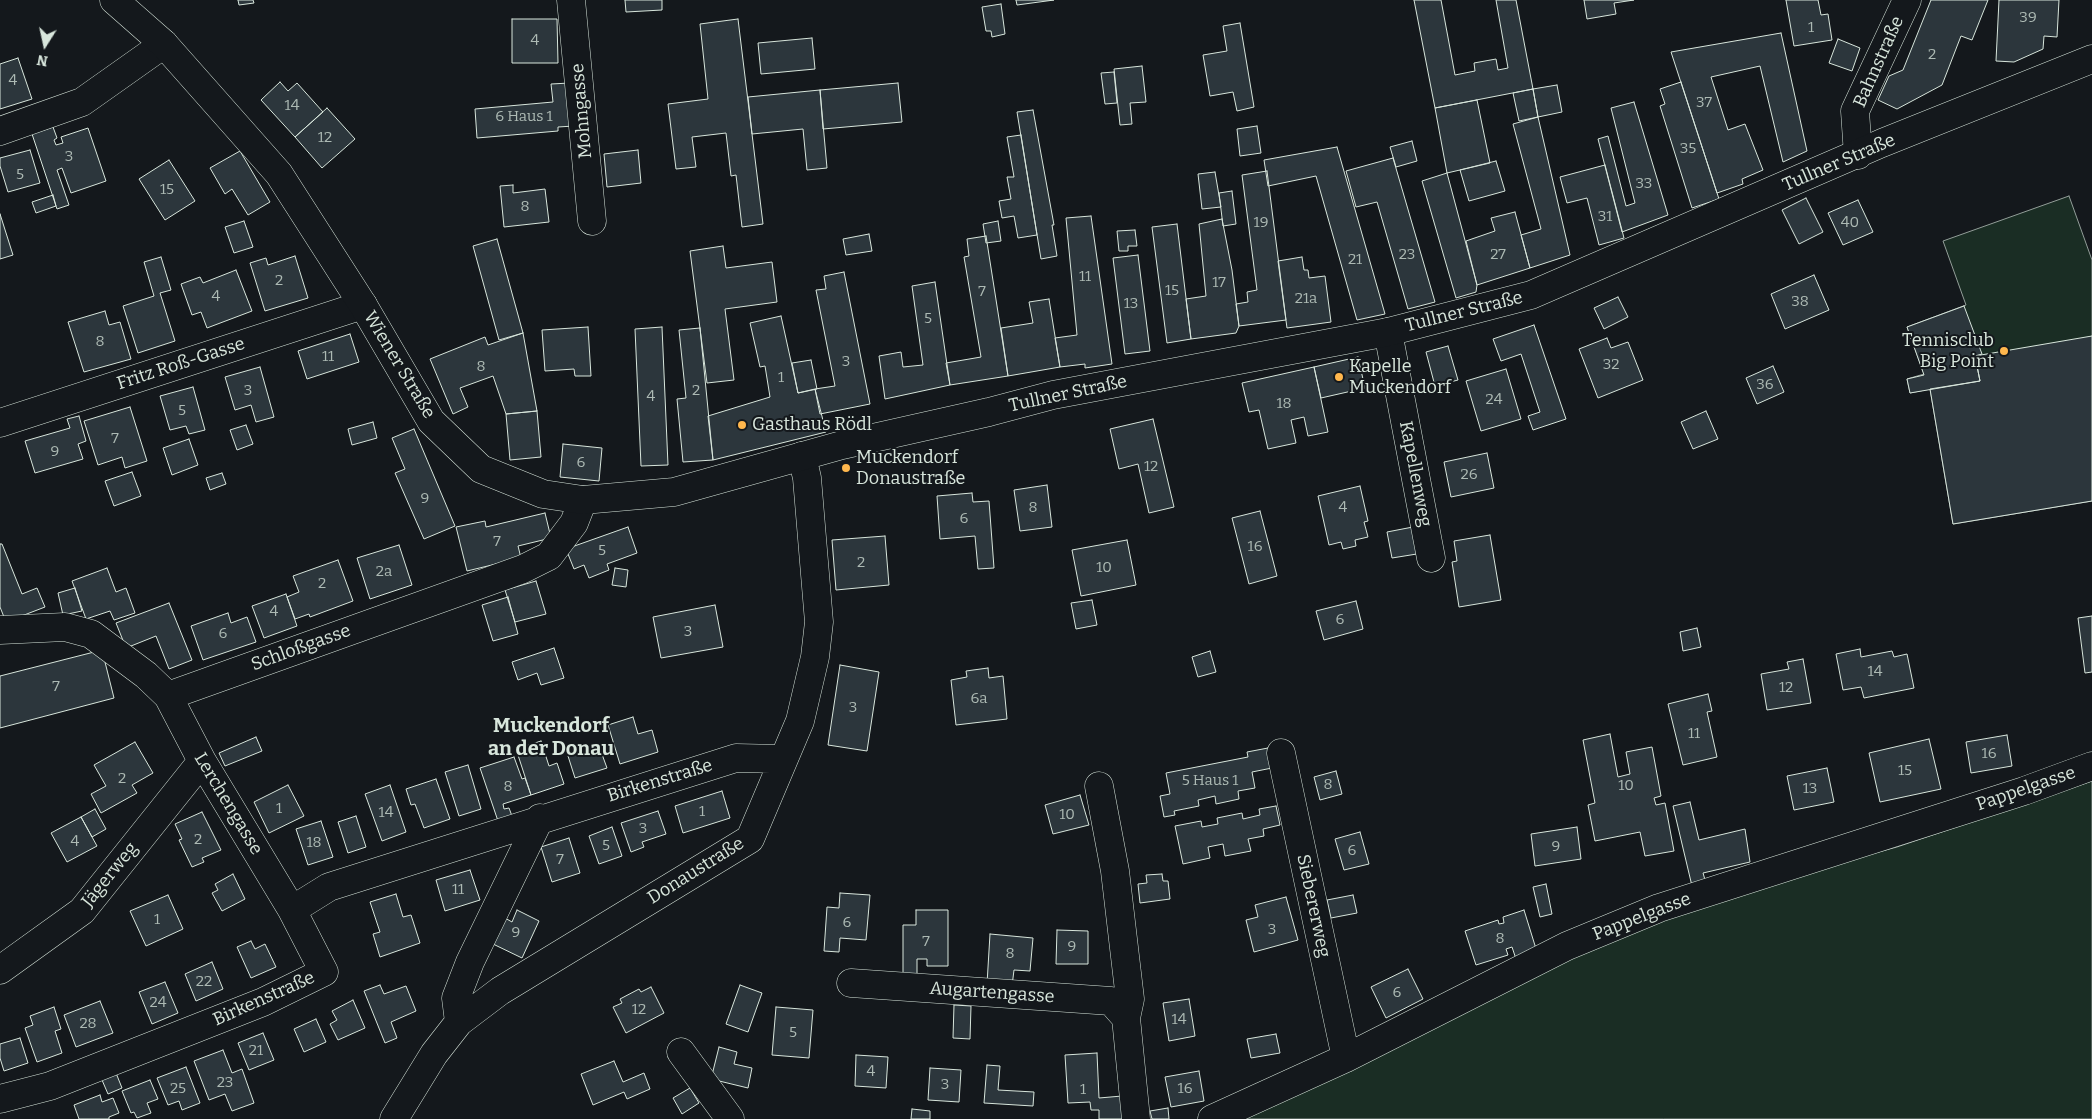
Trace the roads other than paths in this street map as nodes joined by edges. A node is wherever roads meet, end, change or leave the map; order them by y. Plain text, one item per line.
1 (114, 0) edge
2 (571, 0) edge
3 (1907, 0) edge
4 (164, 44) junction
5 (2092, 59) edge
6 (0, 131) edge
7 (1858, 155) junction
8 (592, 221) dead end
9 (362, 305) junction
10 (1388, 332) junction
11 (0, 423) edge
12 (802, 456) junction
13 (583, 500) junction
14 (1432, 558) dead end
15 (0, 630) edge
16 (168, 696) junction
17 (1281, 753) dead end
18 (782, 759) junction
19 (202, 761) junction
20 (2092, 766) edge
21 (1099, 786) dead end
22 (540, 818) junction
23 (292, 910) junction
24 (0, 970) edge
25 (851, 983) dead end
26 (1126, 1018) junction
27 (459, 1022) junction
28 (681, 1052) dead end
29 (1346, 1058) junction
30 (0, 1099) edge
31 (394, 1119) edge
32 (730, 1119) edge
33 (1136, 1119) edge
34 (1212, 1119) edge

1 - 4 street, Wiener Straße
2 - 8 street, Mohngasse
3 - 7 street, Bahnstraße
4 - 6 street
4 - 9 street, Wiener Straße
5 - 7 street, Tullner Straße
7 - 10 street, Tullner Straße
9 - 11 street, Fritz Roß-Gasse
9 - 13 street, Wiener Straße
10 - 12 street, Tullner Straße
10 - 14 street, Kapellenweg
12 - 13 street, Wiener Straße
12 - 18 street, Donaustraße
13 - 16 street, Schloßgasse
15 - 16 street
16 - 19 street, Lerchengasse
17 - 29 street, Siebererweg
18 - 22 street, Birkenstraße
18 - 27 street, Donaustraße
19 - 23 street, Lerchengasse
19 - 24 street, Jägerweg
20 - 29 street, Pappelgasse
21 - 26 street
22 - 23 street, Birkenstraße
22 - 27 street
23 - 30 street, Birkenstraße
25 - 26 street, Augartengasse
26 - 33 street
27 - 31 street, Donaustraße
28 - 32 street
29 - 34 street, Pappelgasse

